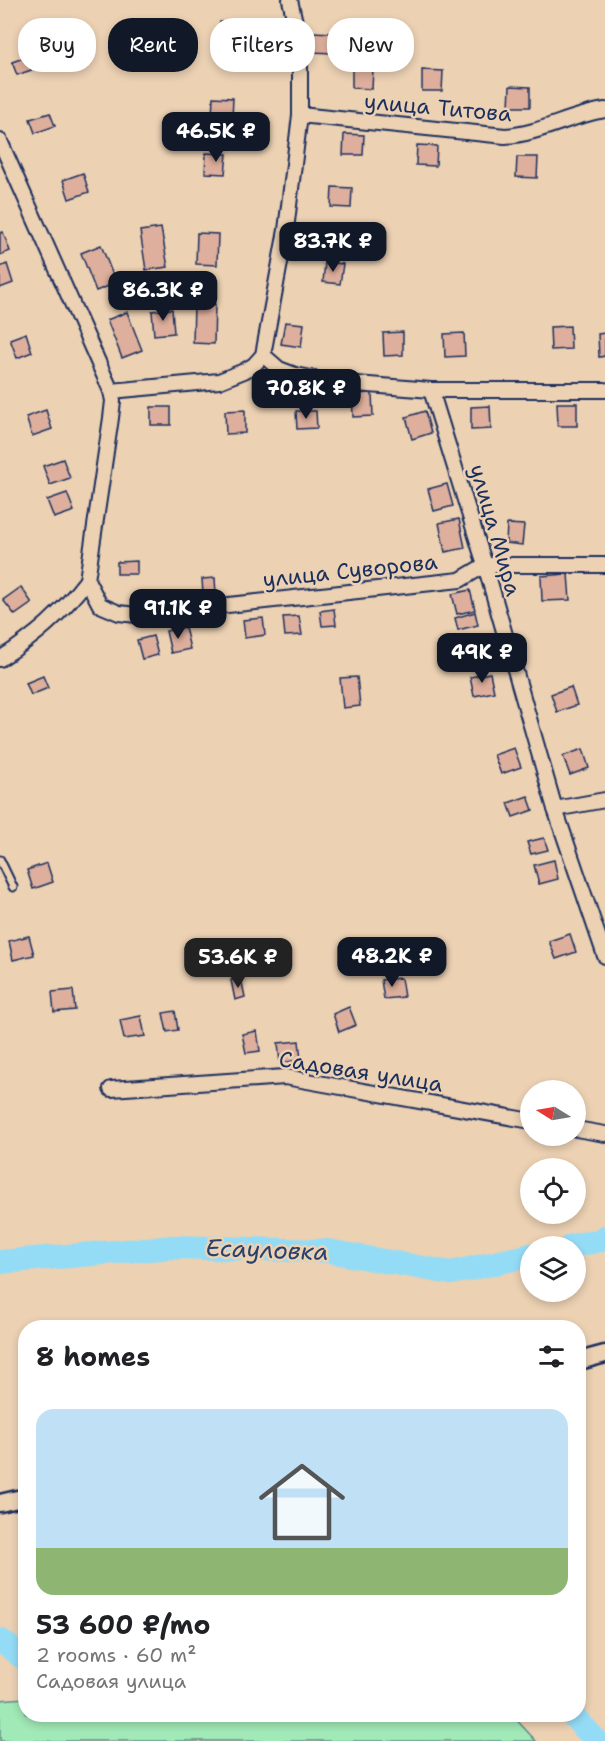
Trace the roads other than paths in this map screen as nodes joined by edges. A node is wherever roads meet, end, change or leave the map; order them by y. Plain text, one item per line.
1 (290, 0) edge
2 (605, 110) edge
3 (300, 115) junction
4 (0, 141) edge
5 (263, 355) junction
6 (111, 390) junction
7 (431, 390) junction
8 (605, 390) edge
9 (485, 565) junction
10 (605, 565) edge
11 (87, 580) junction
12 (0, 659) edge
13 (605, 800) edge
14 (555, 809) junction
15 (0, 860) edge
16 (12, 887) dead end
17 (605, 956) edge
18 (111, 1089) dead end
19 (520, 1118) edge
20 (586, 1131) edge
21 (605, 1134) edge
22 (605, 1354) edge
23 (586, 1358) edge
24 (18, 1499) edge
25 (0, 1503) edge

1 - 3 street
2 - 3 street, улица Титова
3 - 5 street
4 - 6 street
5 - 6 street
5 - 7 street
6 - 11 street
7 - 8 street
7 - 9 street, улица Мира
9 - 10 street
9 - 11 street, улица Суворова
9 - 14 street, улица Мира
11 - 12 street
13 - 14 street
14 - 17 street, улица Мира
15 - 16 lane
18 - 19 street, Садовая улица
20 - 21 street
22 - 23 street
24 - 25 street

